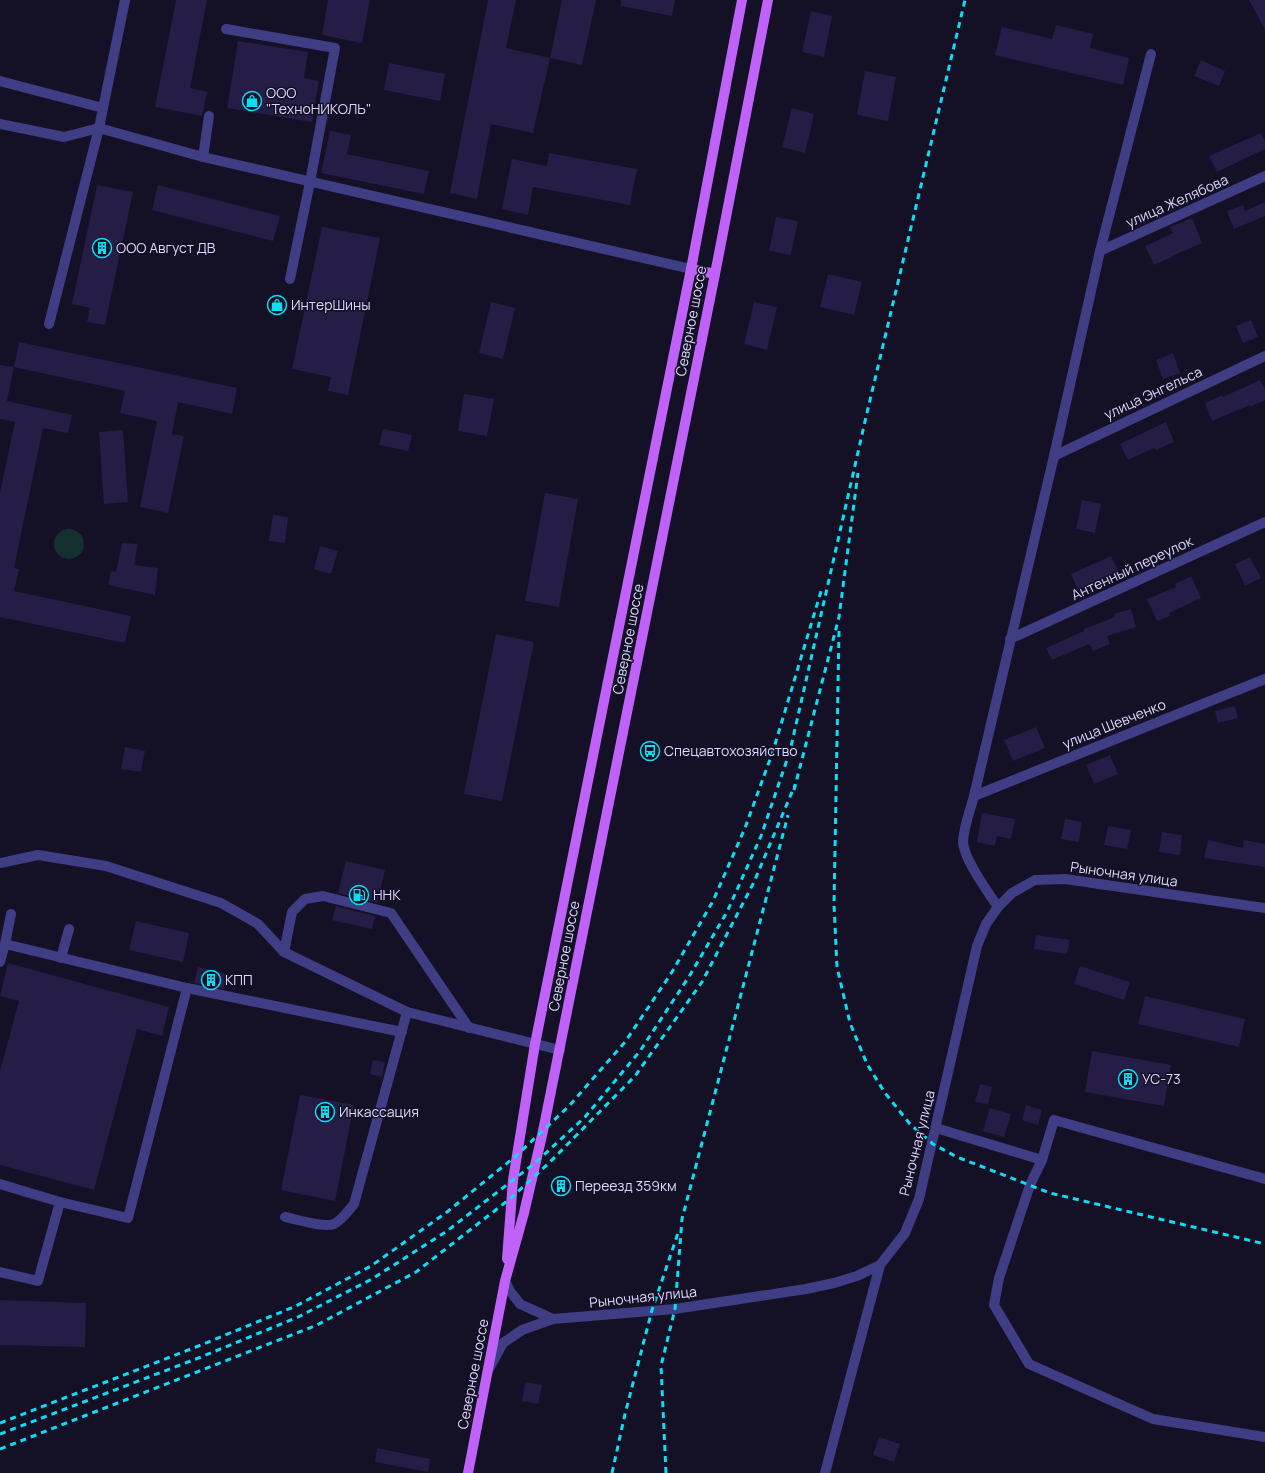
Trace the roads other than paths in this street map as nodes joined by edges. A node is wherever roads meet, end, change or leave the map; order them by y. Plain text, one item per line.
1 (125, 0) edge
2 (742, 0) edge
3 (768, 0) edge
4 (226, 29) dead end
5 (1151, 54) dead end
6 (0, 81) edge
7 (103, 108) junction
8 (209, 116) dead end
9 (0, 124) edge
10 (99, 128) junction
11 (203, 157) junction
12 (1265, 176) edge
13 (310, 182) junction
14 (1100, 251) junction
15 (691, 269) junction
16 (715, 274) junction
17 (290, 278) dead end
18 (49, 324) dead end
19 (1265, 356) edge
20 (1054, 456) junction
21 (1265, 522) edge
22 (1010, 639) junction
23 (1265, 679) edge
24 (974, 796) junction
25 (0, 863) edge
26 (998, 907) junction
27 (1265, 908) edge
28 (11, 914) dead end
29 (69, 929) dead end
30 (5, 944) junction
31 (284, 952) junction
32 (61, 958) junction
33 (0, 962) edge
34 (187, 988) junction
35 (407, 1012) junction
36 (469, 1028) junction
37 (402, 1032) junction
38 (535, 1044) junction
39 (560, 1050) junction
40 (936, 1128) junction
41 (1042, 1160) junction
42 (1265, 1179) edge
43 (0, 1184) edge
44 (60, 1202) junction
45 (285, 1217) dead end
46 (880, 1265) junction
47 (0, 1272) edge
48 (505, 1281) junction
49 (553, 1319) junction
50 (487, 1374) junction
51 (1265, 1437) edge
52 (468, 1473) edge
53 (825, 1473) edge

1 - 7 street
2 - 15 main road, Северное шоссе
3 - 16 main road, Северное шоссе
4 - 13 street
5 - 14 street
6 - 7 street
7 - 10 street
8 - 11 street
9 - 10 street
10 - 11 street
10 - 18 street
11 - 13 street
12 - 14 street, улица Желябова
13 - 15 street
13 - 17 street
14 - 20 street
15 - 16 main road
15 - 38 main road, Северное шоссе
16 - 39 main road, Северное шоссе
19 - 20 street, улица Энгельса
20 - 22 street
21 - 22 street, Антенный переулок
22 - 24 street
23 - 24 street, улица Шевченко
24 - 26 street
25 - 31 street
26 - 27 street, Рыночная улица
26 - 40 street, Рыночная улица
28 - 30 street
29 - 32 street
30 - 32 street
30 - 33 street
31 - 35 street
31 - 36 street
32 - 34 street
34 - 37 street
34 - 44 street
35 - 36 street
35 - 37 street
36 - 38 street
37 - 45 street
38 - 39 street
38 - 48 main road, Северное шоссе
39 - 48 main road, Северное шоссе
40 - 41 street
40 - 46 street, Рыночная улица
41 - 42 street
41 - 51 street
43 - 44 street
44 - 47 street
46 - 49 street, Рыночная улица
46 - 53 street
48 - 49 street, Рыночная улица
48 - 50 main road, Северное шоссе
49 - 50 street
50 - 52 main road, Северное шоссе

